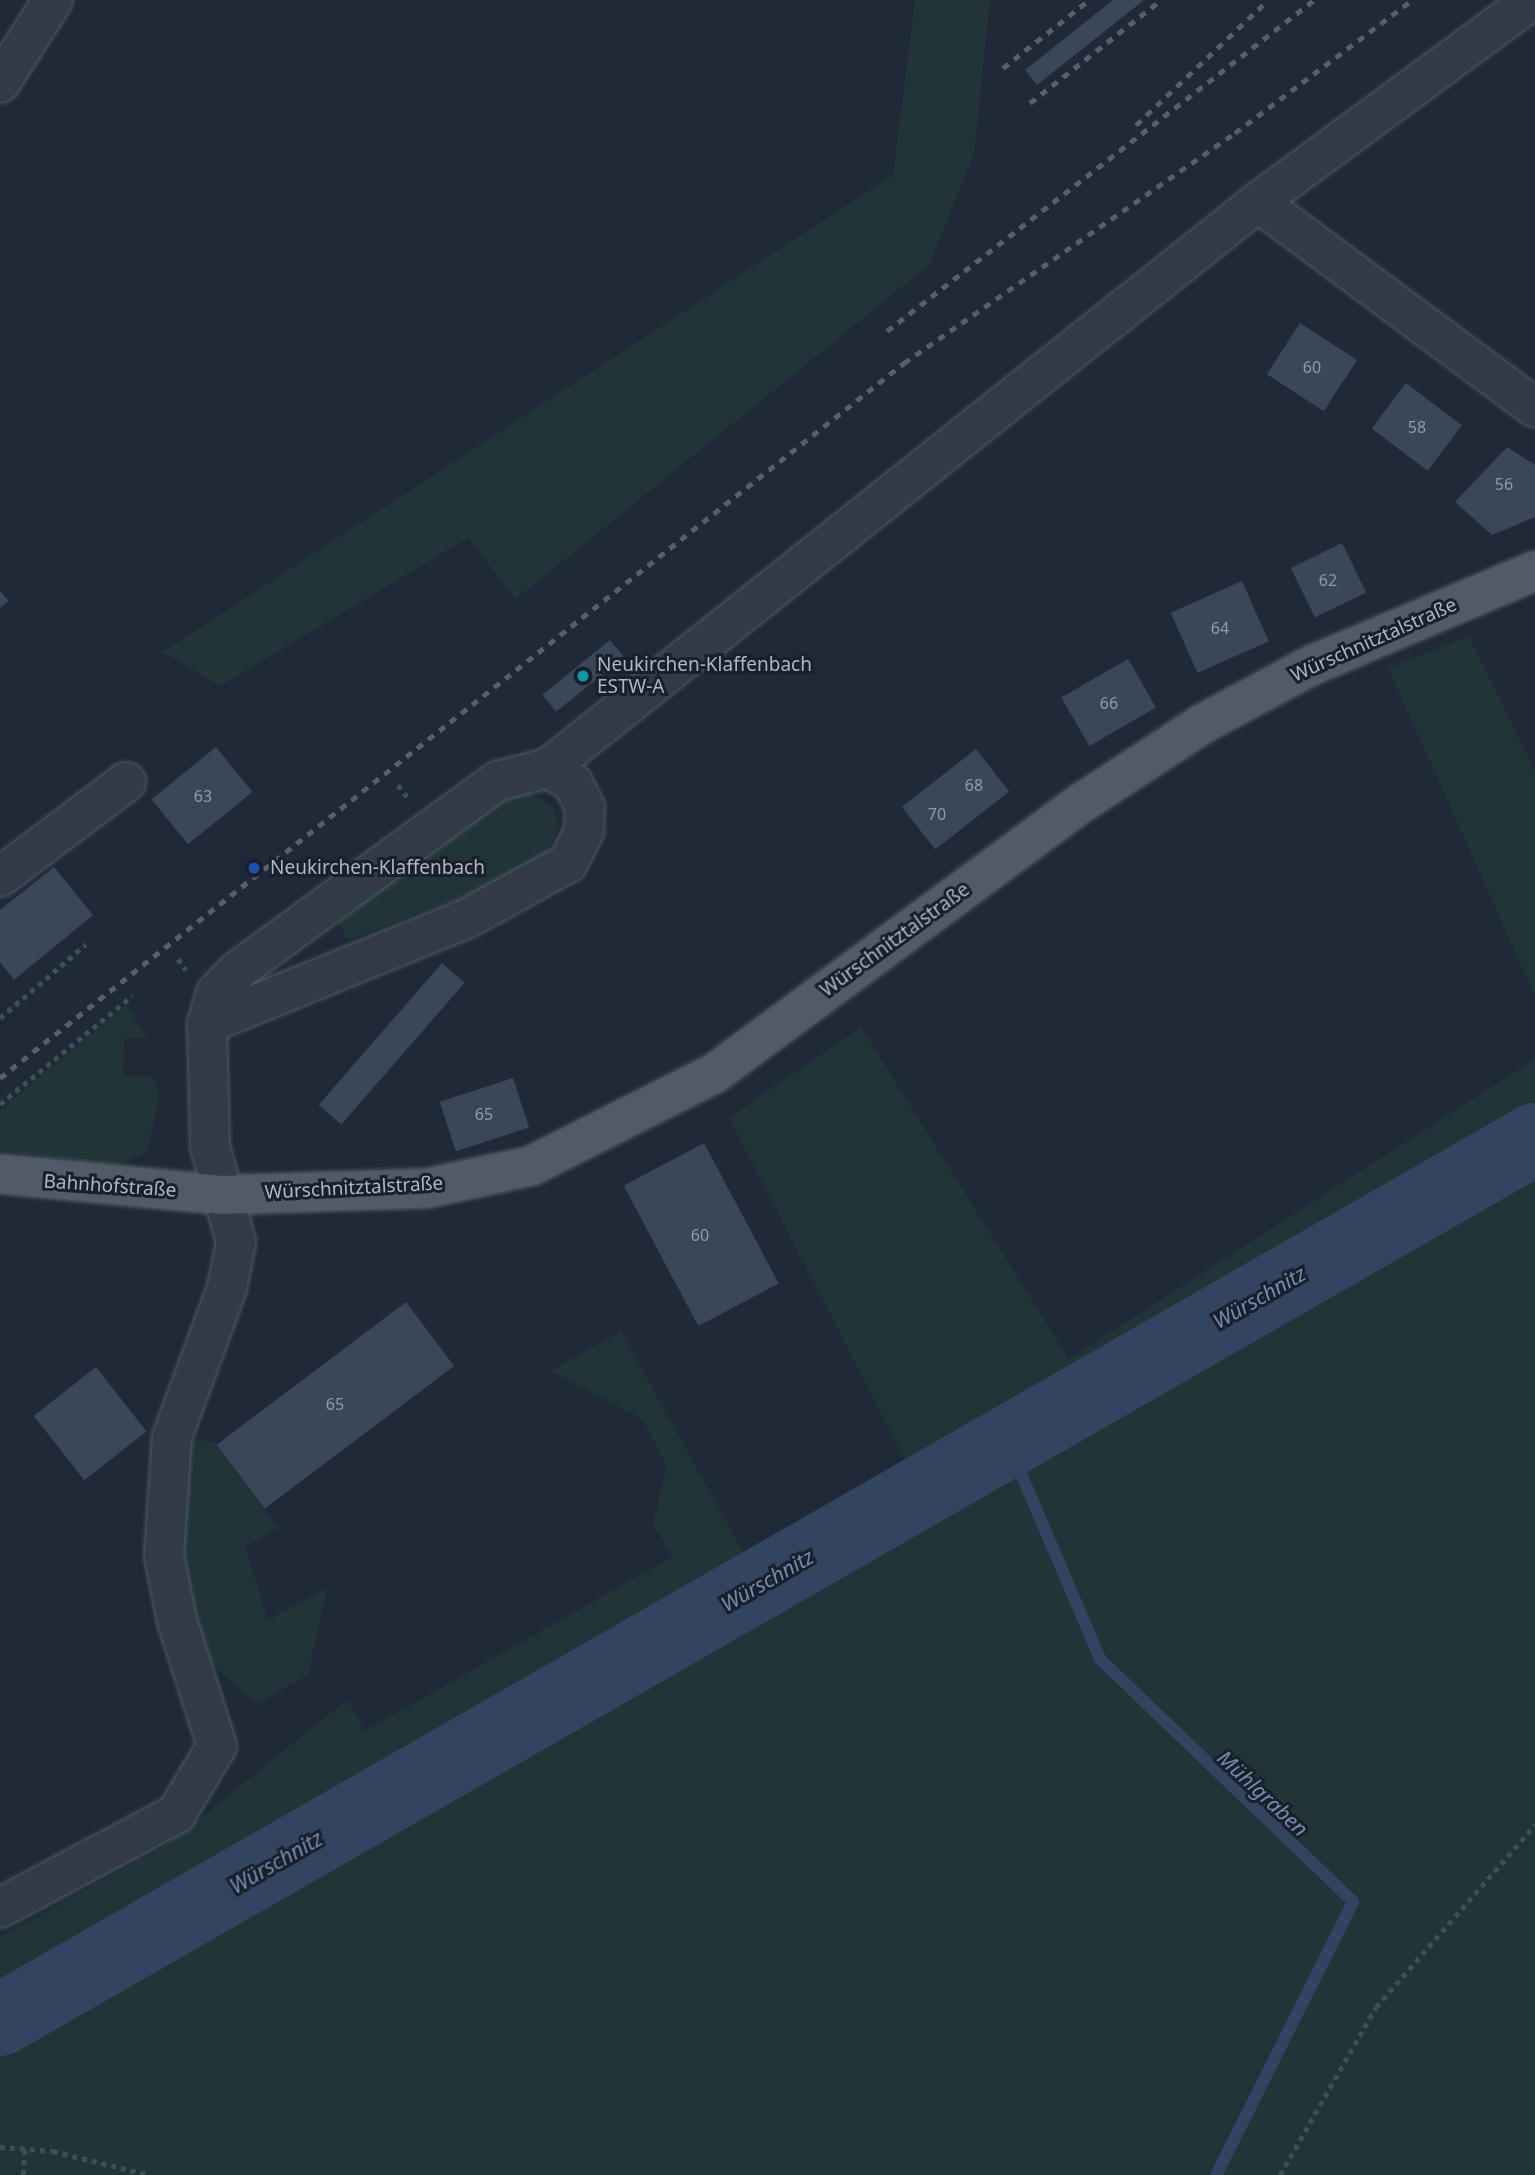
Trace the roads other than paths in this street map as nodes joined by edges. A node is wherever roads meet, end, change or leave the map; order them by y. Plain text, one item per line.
1 (52, 0) edge
2 (1532, 0) edge
3 (0, 83) edge
4 (1258, 202) junction
5 (1535, 408) edge
6 (1535, 571) edge
7 (548, 768) junction
8 (126, 782) dead end
9 (0, 877) edge
10 (207, 1024) junction
11 (0, 1174) edge
12 (221, 1195) junction
13 (0, 1908) edge

1 - 3 street
2 - 4 street
4 - 5 street
4 - 7 street
6 - 12 main road, Würschnitztalstraße
7 - 10 street
7 - 10 street
8 - 9 street
10 - 12 street
11 - 12 main road, Bahnhofstraße
12 - 13 street

